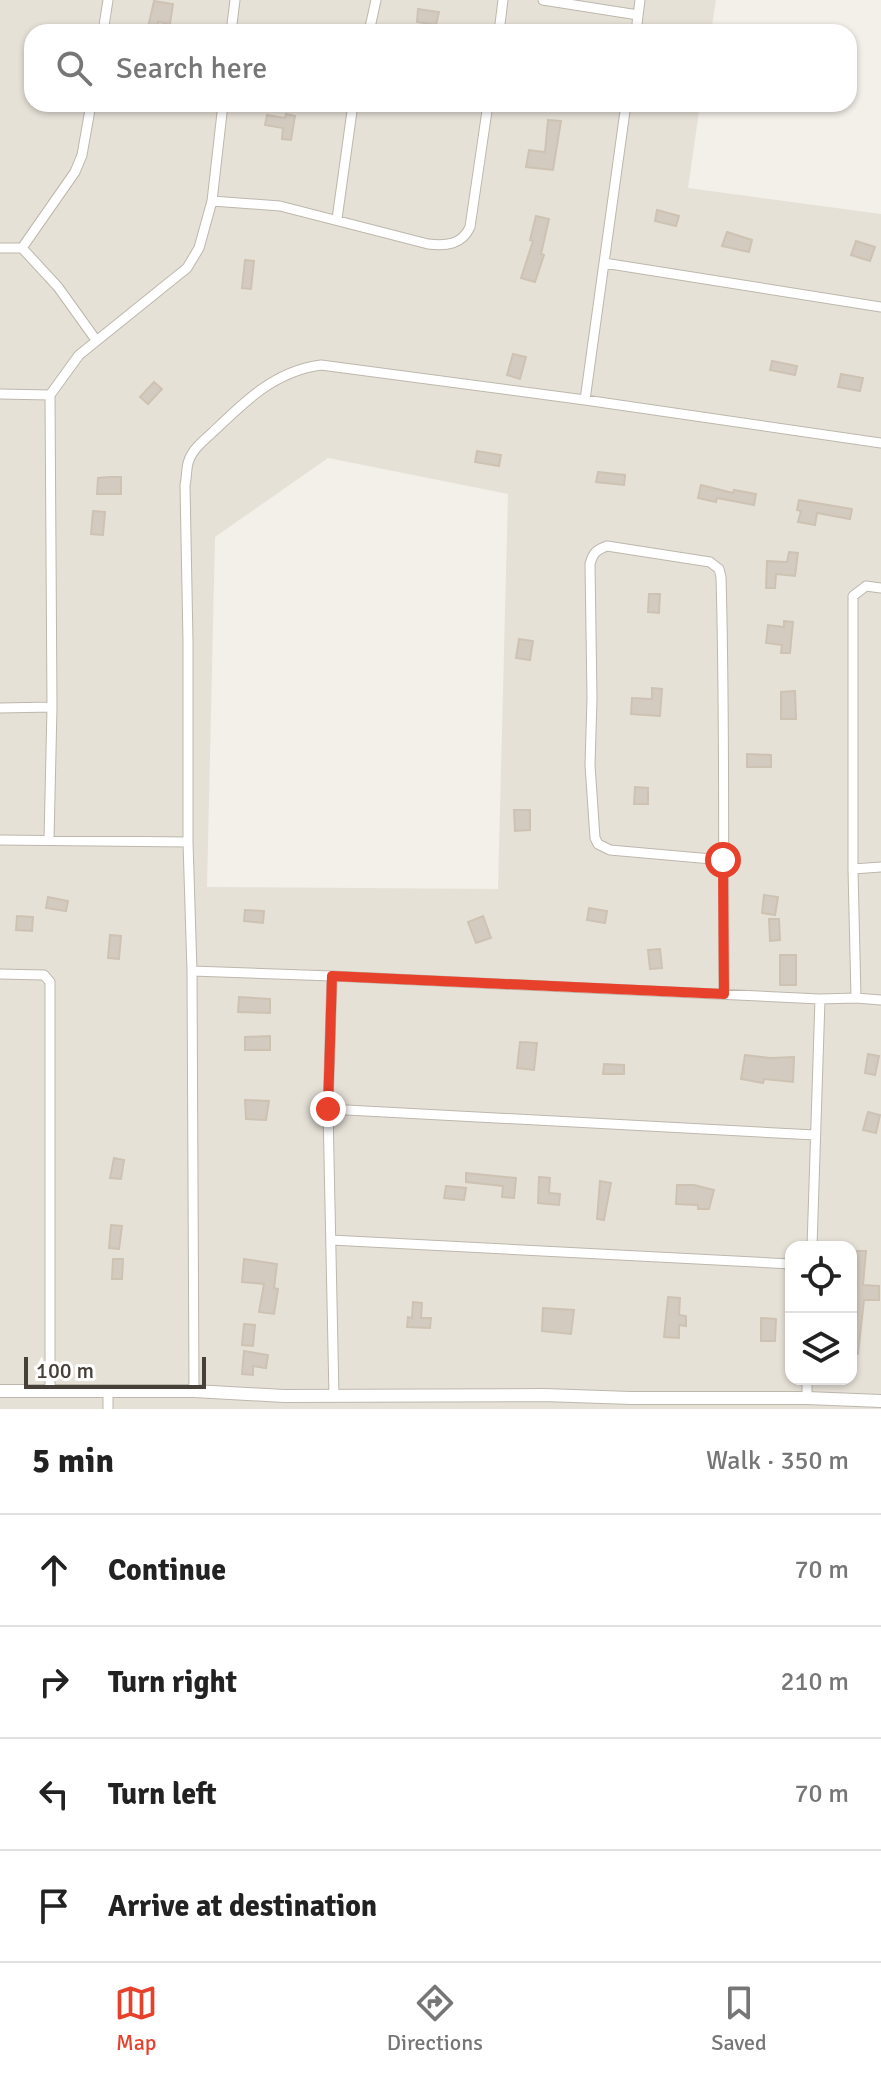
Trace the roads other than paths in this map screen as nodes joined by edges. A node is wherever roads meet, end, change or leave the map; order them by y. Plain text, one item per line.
1 (108, 0) edge
2 (235, 0) edge
3 (376, 0) edge
4 (503, 0) edge
5 (543, 0) edge
6 (640, 0) edge
7 (638, 15) junction
8 (104, 24) edge
9 (232, 24) edge
10 (371, 24) edge
11 (500, 24) edge
12 (637, 24) edge
13 (90, 112) edge
14 (222, 112) edge
15 (352, 112) edge
16 (487, 112) edge
17 (625, 112) edge
18 (212, 201) junction
19 (337, 219) junction
20 (0, 248) edge
21 (22, 248) junction
22 (604, 263) junction
23 (881, 307) edge
24 (96, 340) junction
25 (0, 394) edge
26 (50, 395) junction
27 (585, 400) junction
28 (881, 443) edge
29 (881, 588) edge
30 (52, 707) junction
31 (0, 708) edge
32 (0, 840) edge
33 (49, 840) junction
34 (188, 842) junction
35 (723, 860) junction
36 (881, 867) edge
37 (853, 869) junction
38 (192, 971) junction
39 (0, 974) edge
40 (332, 976) junction
41 (724, 994) junction
42 (856, 998) junction
43 (820, 999) junction
44 (881, 1000) edge
45 (328, 1109) junction
46 (815, 1135) junction
47 (331, 1240) junction
48 (812, 1241) edge
49 (785, 1264) edge
50 (807, 1385) edge
51 (50, 1390) junction
52 (0, 1391) edge
53 (108, 1391) junction
54 (194, 1391) junction
55 (334, 1397) junction
56 (807, 1398) junction
57 (881, 1401) edge
58 (457, 1402) edge
59 (284, 1403) edge
60 (631, 1403) edge
61 (108, 1409) edge

1 - 8 street
2 - 9 street
3 - 10 street
4 - 11 street
5 - 7 street
6 - 7 street
7 - 12 street
13 - 21 street
14 - 18 street
15 - 19 street
16 - 19 street
17 - 22 street
18 - 19 street
18 - 24 street
20 - 21 street
21 - 24 street
22 - 23 street
22 - 27 street
24 - 26 street
25 - 26 street
26 - 30 street
27 - 28 street
27 - 34 street
29 - 37 street
30 - 31 street
30 - 33 street
32 - 33 street
33 - 34 street
34 - 38 street
35 - 35 street
35 - 41 street
36 - 37 street
37 - 42 street
38 - 40 street
38 - 54 street
39 - 51 street
40 - 41 street
40 - 45 street
41 - 43 street
42 - 43 street
42 - 44 street
43 - 46 street
45 - 46 street
45 - 47 street
46 - 48 street
47 - 49 street
47 - 55 street
50 - 56 street
51 - 52 street
51 - 53 street
53 - 54 street
53 - 61 street
54 - 59 street
55 - 58 street
55 - 59 street
56 - 57 street
56 - 60 street
58 - 60 street

